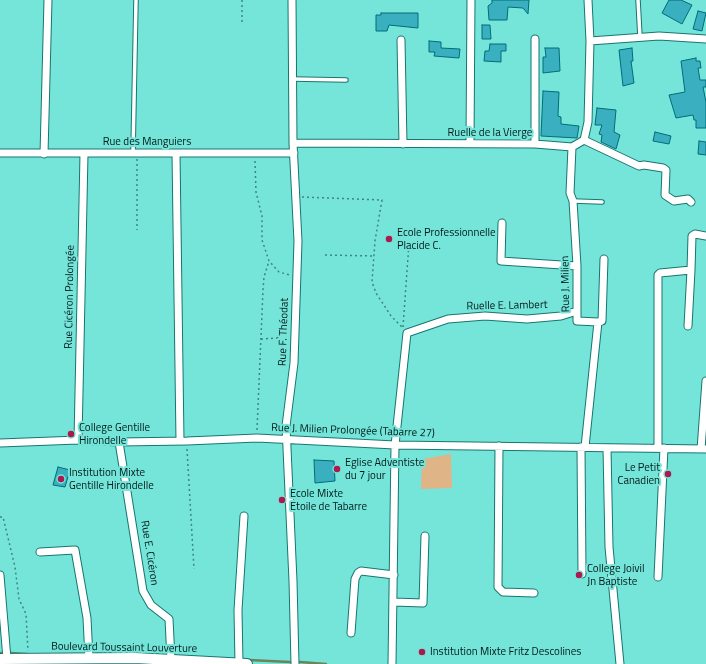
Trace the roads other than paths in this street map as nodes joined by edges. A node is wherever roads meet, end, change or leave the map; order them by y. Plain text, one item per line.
1 (48, 0) edge
2 (136, 0) edge
3 (292, 0) edge
4 (471, 0) edge
5 (588, 0) edge
6 (638, 0) edge
7 (640, 38) junction
8 (535, 39) dead end
9 (706, 39) edge
10 (401, 40) dead end
11 (590, 41) junction
12 (292, 79) junction
13 (346, 80) dead end
14 (584, 140) junction
15 (293, 143) junction
16 (470, 143) junction
17 (403, 144) junction
18 (535, 144) junction
19 (572, 147) junction
20 (294, 152) junction
21 (0, 153) edge
22 (135, 153) junction
23 (176, 153) junction
24 (44, 154) junction
25 (84, 154) junction
26 (573, 201) junction
27 (602, 202) dead end
28 (691, 202) dead end
29 (502, 222) dead end
30 (706, 236) edge
31 (604, 259) dead end
32 (577, 266) junction
33 (690, 270) junction
34 (577, 311) junction
35 (598, 322) junction
36 (688, 326) dead end
37 (706, 381) edge
38 (286, 439) junction
39 (78, 440) junction
40 (183, 441) junction
41 (118, 442) junction
42 (0, 443) edge
43 (395, 445) junction
44 (500, 446) junction
45 (583, 447) junction
46 (607, 448) junction
47 (661, 448) junction
48 (704, 449) edge
49 (244, 516) dead end
50 (425, 536) dead end
51 (40, 552) dead end
52 (582, 574) dead end
53 (0, 575) edge
54 (394, 575) junction
55 (658, 576) dead end
56 (534, 593) dead end
57 (394, 602) junction
58 (352, 633) dead end
59 (89, 658) junction
60 (4, 659) edge
61 (171, 660) junction
62 (43, 661) edge
63 (134, 661) edge
64 (184, 662) edge
65 (240, 664) edge
66 (248, 664) edge
67 (295, 664) edge
68 (392, 664) edge
69 (620, 664) edge

1 - 24 street
2 - 22 lane
3 - 12 street, Rue F. Théodat
4 - 16 street
5 - 11 street
6 - 7 lane
7 - 9 street
7 - 11 street
8 - 18 street
10 - 17 street
11 - 14 street
12 - 13 lane
12 - 15 street, Rue F. Théodat
14 - 19 street
14 - 28 street
15 - 17 street, Ruelle de la Vierge
15 - 20 street, Rue F. Théodat
16 - 17 street, Ruelle de la Vierge
16 - 18 street, Ruelle de la Vierge
18 - 19 street, Ruelle de la Vierge
19 - 26 street, Rue J. Milien
20 - 23 street, Rue des Manguiers
20 - 38 street, Rue F. Théodat
21 - 24 street, Rue des Manguiers
22 - 23 street, Rue des Manguiers
22 - 25 street, Rue des Manguiers
23 - 40 street
24 - 25 street, Rue des Manguiers
25 - 39 street, Rue Cicéron Prolongée
26 - 27 lane
26 - 32 street, Rue J. Milien
29 - 32 street
30 - 33 street
31 - 35 street
32 - 34 street, Rue J. Milien
33 - 36 street
33 - 47 street
34 - 35 street, Rue J. Milien
34 - 43 street, Ruelle E. Lambert
35 - 45 street
37 - 48 street
38 - 40 street, Rue J. Milien Prolongée (Tabarre 27)
38 - 43 street, Rue J. Milien Prolongée (Tabarre 27)
38 - 67 street, Rue F. Théodat
39 - 41 street, Rue J. Milien Prolongée (Tabarre 27)
39 - 42 street, Rue J. Milien Prolongée (Tabarre 27)
40 - 41 street, Rue J. Milien Prolongée (Tabarre 27)
41 - 61 street, Rue E. Cicéron
43 - 44 street, Rue J. Milien Prolongée (Tabarre 27)
43 - 54 street
44 - 45 street, Rue J. Milien Prolongée (Tabarre 27)
44 - 56 street
45 - 46 street, Rue J. Milien Prolongée (Tabarre 27)
45 - 52 street
46 - 47 street, Rue J. Milien Prolongée (Tabarre 27)
46 - 69 street
47 - 48 street, Rue J. Milien Prolongée (Tabarre 27)
47 - 55 street
49 - 65 street
50 - 57 street
51 - 59 street
53 - 60 street
54 - 57 street
54 - 58 street
57 - 68 street
59 - 62 main road, Boulevard Toussaint Louverture
59 - 63 main road, Boulevard Toussaint Louverture
60 - 62 main road, Boulevard Toussaint Louverture
61 - 63 main road, Boulevard Toussaint Louverture
61 - 64 main road, Boulevard Toussaint Louverture
64 - 65 main road, Boulevard Toussaint Louverture
65 - 66 main road, Boulevard Toussaint Louverture

